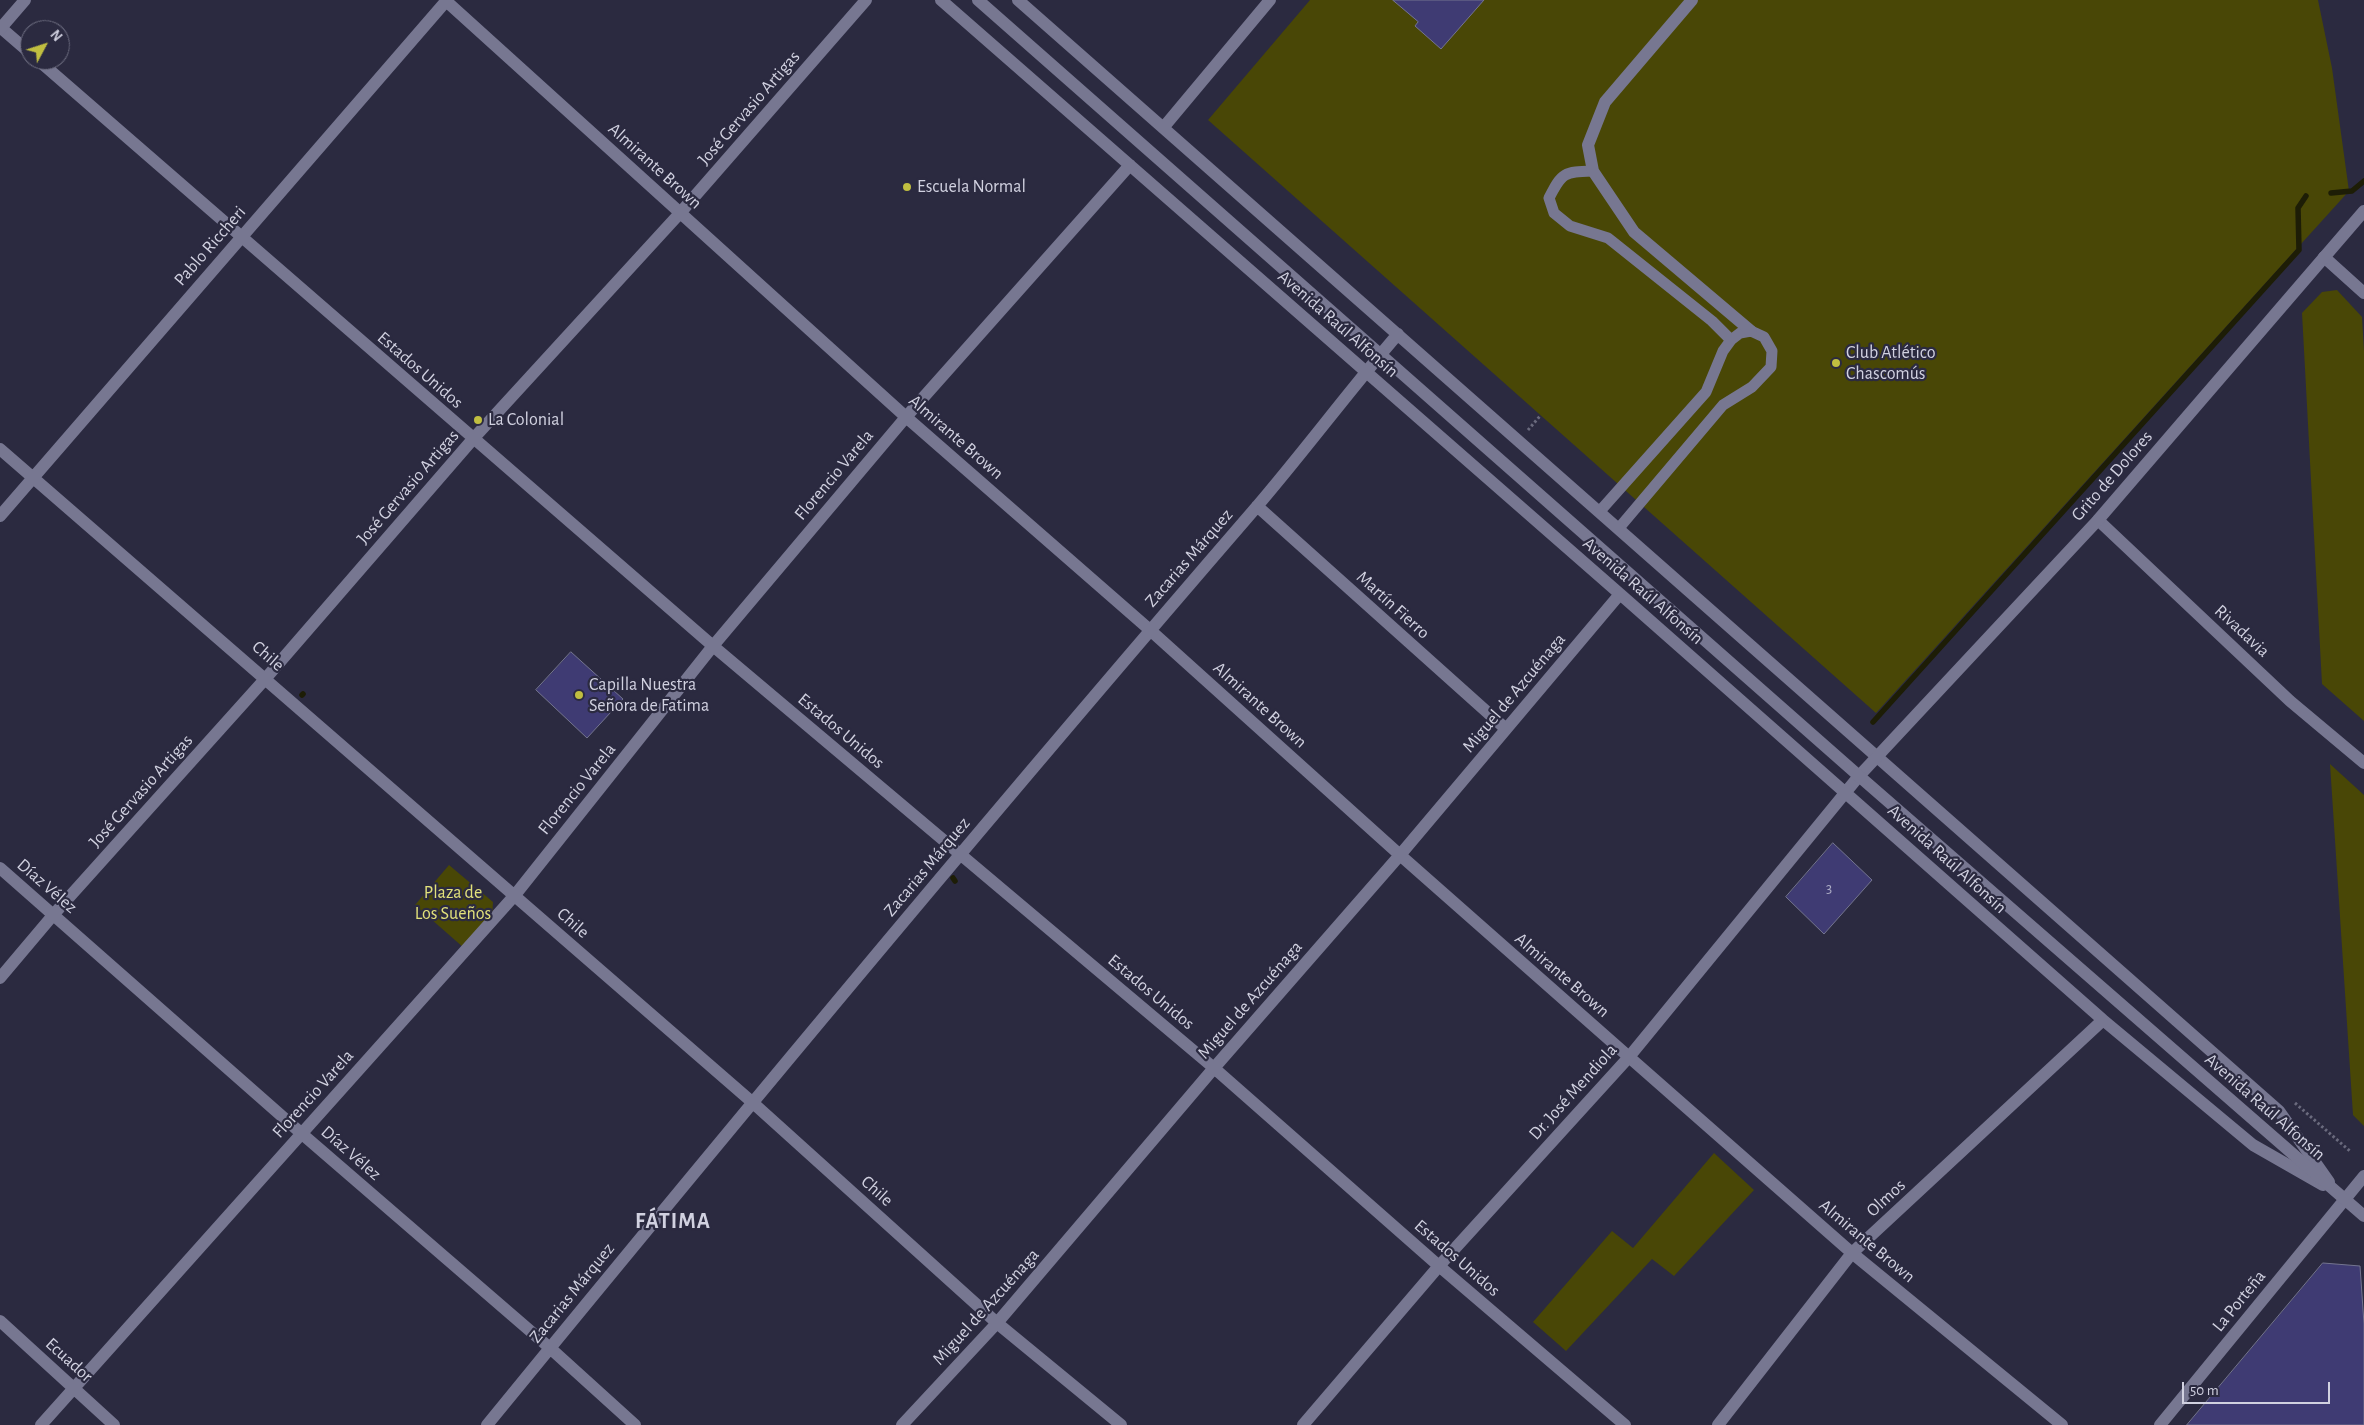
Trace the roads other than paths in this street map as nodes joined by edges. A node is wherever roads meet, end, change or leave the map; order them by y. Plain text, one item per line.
1 (25, 0) edge
2 (446, 0) edge
3 (866, 0) edge
4 (941, 0) edge
5 (978, 0) edge
6 (1018, 0) edge
7 (1270, 0) edge
8 (1692, 0) edge
9 (0, 28) edge
10 (20, 45) edge
11 (49, 70) edge
12 (1163, 128) junction
13 (1130, 165) junction
14 (1593, 172) junction
15 (2364, 211) edge
16 (681, 212) junction
17 (240, 238) junction
18 (2324, 257) junction
19 (2364, 293) edge
20 (1751, 331) junction
21 (1398, 334) junction
22 (1730, 340) junction
23 (1381, 354) junction
24 (1366, 372) junction
25 (906, 416) junction
26 (473, 439) junction
27 (0, 449) edge
28 (33, 477) junction
29 (1257, 506) junction
30 (1600, 511) junction
31 (0, 516) edge
32 (2098, 520) junction
33 (1619, 528) junction
34 (1620, 594) junction
35 (1150, 630) junction
36 (713, 646) junction
37 (266, 678) junction
38 (1506, 729) junction
39 (1878, 757) junction
40 (2364, 764) edge
41 (1860, 776) junction
42 (1845, 792) junction
43 (960, 855) junction
44 (1400, 855) junction
45 (0, 868) edge
46 (515, 895) junction
47 (54, 914) junction
48 (0, 978) edge
49 (2103, 1020) junction
50 (1629, 1057) junction
51 (1214, 1068) junction
52 (752, 1102) junction
53 (301, 1133) junction
54 (2364, 1176) edge
55 (2334, 1191) junction
56 (2345, 1200) junction
57 (2364, 1216) edge
58 (1852, 1253) junction
59 (1439, 1266) junction
60 (0, 1321) edge
61 (997, 1323) junction
62 (550, 1348) junction
63 (74, 1389) junction
64 (41, 1425) edge
65 (114, 1425) edge
66 (487, 1425) edge
67 (635, 1425) edge
68 (902, 1425) edge
69 (1121, 1425) edge
70 (1303, 1425) edge
71 (1626, 1425) edge
72 (1718, 1425) edge
73 (2062, 1425) edge
74 (2160, 1425) edge

1 - 9 street
2 - 16 street, Almirante Brown
2 - 17 street, Pablo Riccheri
3 - 16 street, José Gervasio Artigas
4 - 13 street, Avenida Raúl Alfonsín
5 - 23 street, Avenida Raúl Alfonsín
6 - 12 street, Avenida Raúl Alfonsín
7 - 12 street
8 - 14 street
9 - 10 street
11 - 17 street, Estados Unidos
12 - 21 street, Avenida Raúl Alfonsín
13 - 24 street, Avenida Raúl Alfonsín
13 - 25 street, Florencio Varela
14 - 20 street
14 - 22 lane
15 - 18 street, Grito de Dolores
16 - 25 street, Almirante Brown
16 - 26 street, José Gervasio Artigas
17 - 26 street, Estados Unidos
17 - 28 street, Pablo Riccheri
18 - 19 street
18 - 32 street, Grito de Dolores
20 - 22 lane
20 - 33 lane
21 - 23 street, Zacarias Márquez
21 - 30 street, Avenida Raúl Alfonsín
22 - 30 lane
23 - 24 street, Zacarias Márquez
23 - 41 street, Avenida Raúl Alfonsín
24 - 29 street, Zacarias Márquez
24 - 34 street, Avenida Raúl Alfonsín
25 - 35 street, Almirante Brown
25 - 36 street, Florencio Varela
26 - 36 street, Estados Unidos
26 - 37 street, José Gervasio Artigas
27 - 28 street, Chile
28 - 31 street, Pablo Riccheri
28 - 37 street, Chile
29 - 35 street, Zacarias Márquez
29 - 38 street, Martín Fierro
30 - 33 street, Avenida Raúl Alfonsín
32 - 39 street, Grito de Dolores
32 - 40 street, Rivadavia
33 - 39 street, Avenida Raúl Alfonsín
34 - 38 street, Miguel de Azcuénaga
34 - 42 street, Avenida Raúl Alfonsín
35 - 43 street, Zacarias Márquez
35 - 44 street, Almirante Brown
36 - 43 street, Estados Unidos
36 - 46 street, Florencio Varela
37 - 46 street, Chile
37 - 47 street, José Gervasio Artigas
38 - 44 street, Miguel de Azcuénaga
39 - 41 street, Grito de Dolores
39 - 55 street, Avenida Raúl Alfonsín
41 - 42 street, Dr. José Mendiola
41 - 55 street, Avenida Raúl Alfonsín
42 - 49 street, Avenida Raúl Alfonsín
42 - 50 street, Dr. José Mendiola
43 - 51 street, Estados Unidos
43 - 52 street, Zacarias Márquez
44 - 50 street, Almirante Brown
44 - 51 street, Miguel de Azcuénaga
45 - 47 street, Díaz Vélez
46 - 52 street, Chile
46 - 53 street, Florencio Varela
47 - 48 street, José Gervasio Artigas
47 - 53 street, Díaz Vélez
49 - 55 street, Avenida Raúl Alfonsín
49 - 58 street, Olmos
50 - 58 street, Almirante Brown
50 - 59 street, Dr. José Mendiola
51 - 59 street, Estados Unidos
51 - 61 street, Miguel de Azcuénaga
52 - 61 street, Chile
52 - 62 street, Zacarias Márquez
53 - 62 street, Díaz Vélez
53 - 63 street, Florencio Varela
54 - 56 street, La Porteña
55 - 56 street, Avenida Raúl Alfonsín
56 - 57 street, Avenida Raúl Alfonsín
56 - 74 street, La Porteña
58 - 72 street, Olmos
58 - 73 street, Almirante Brown
59 - 70 street, Dr. José Mendiola
59 - 71 street, Estados Unidos
60 - 63 street, Ecuador
61 - 68 street, Miguel de Azcuénaga
61 - 69 street, Chile
62 - 66 street, Zacarias Márquez
62 - 67 street, Díaz Vélez
63 - 64 street, Florencio Varela
63 - 65 street, Ecuador

